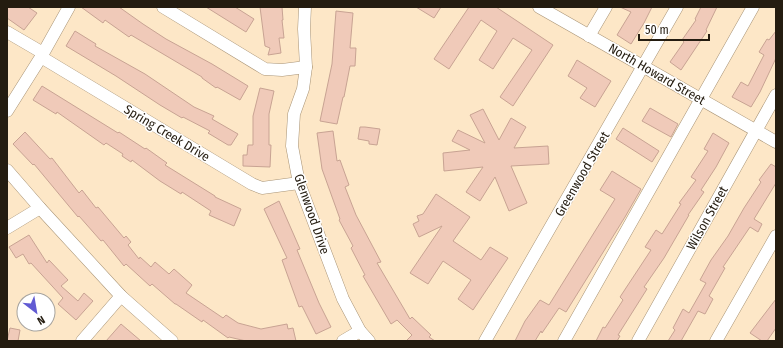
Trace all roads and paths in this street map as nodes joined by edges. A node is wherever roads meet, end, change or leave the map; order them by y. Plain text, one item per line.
1 (69, 7) edge
2 (163, 7) edge
3 (305, 7) edge
4 (539, 7) edge
5 (606, 7) edge
6 (677, 7) edge
7 (754, 7) edge
8 (7, 32) edge
9 (589, 36) junction
10 (42, 55) junction
11 (306, 67) junction
12 (644, 67) junction
13 (776, 95) edge
14 (701, 99) junction
15 (7, 111) edge
16 (756, 130) junction
17 (776, 142) edge
18 (7, 170) edge
19 (299, 183) junction
20 (40, 208) junction
21 (7, 228) edge
22 (776, 236) edge
23 (121, 296) junction
24 (360, 331) junction
25 (82, 341) edge
26 (172, 341) edge
27 (343, 341) edge
28 (370, 341) edge
29 (486, 341) edge
30 (564, 341) edge
31 (638, 341) edge
32 (716, 341) edge

1 - 10 street
2 - 11 street
3 - 11 street, Glenwood Drive
4 - 9 street, North Howard Street
5 - 9 street
6 - 12 street, Greenwood Street
7 - 14 street
8 - 10 street, Spring Creek Drive
9 - 12 street, North Howard Street
10 - 15 street
10 - 19 street, Spring Creek Drive
11 - 19 street, Glenwood Drive
12 - 14 street, North Howard Street
12 - 29 street, Greenwood Street
13 - 16 street, Wilson Street
14 - 16 street, North Howard Street
14 - 30 street
16 - 17 street, North Howard Street
16 - 31 street, Wilson Street
18 - 20 street
19 - 24 street, Glenwood Drive
20 - 21 street
20 - 23 street
22 - 32 street
23 - 25 street
23 - 26 street
24 - 27 street
24 - 28 street, Glenwood Drive

